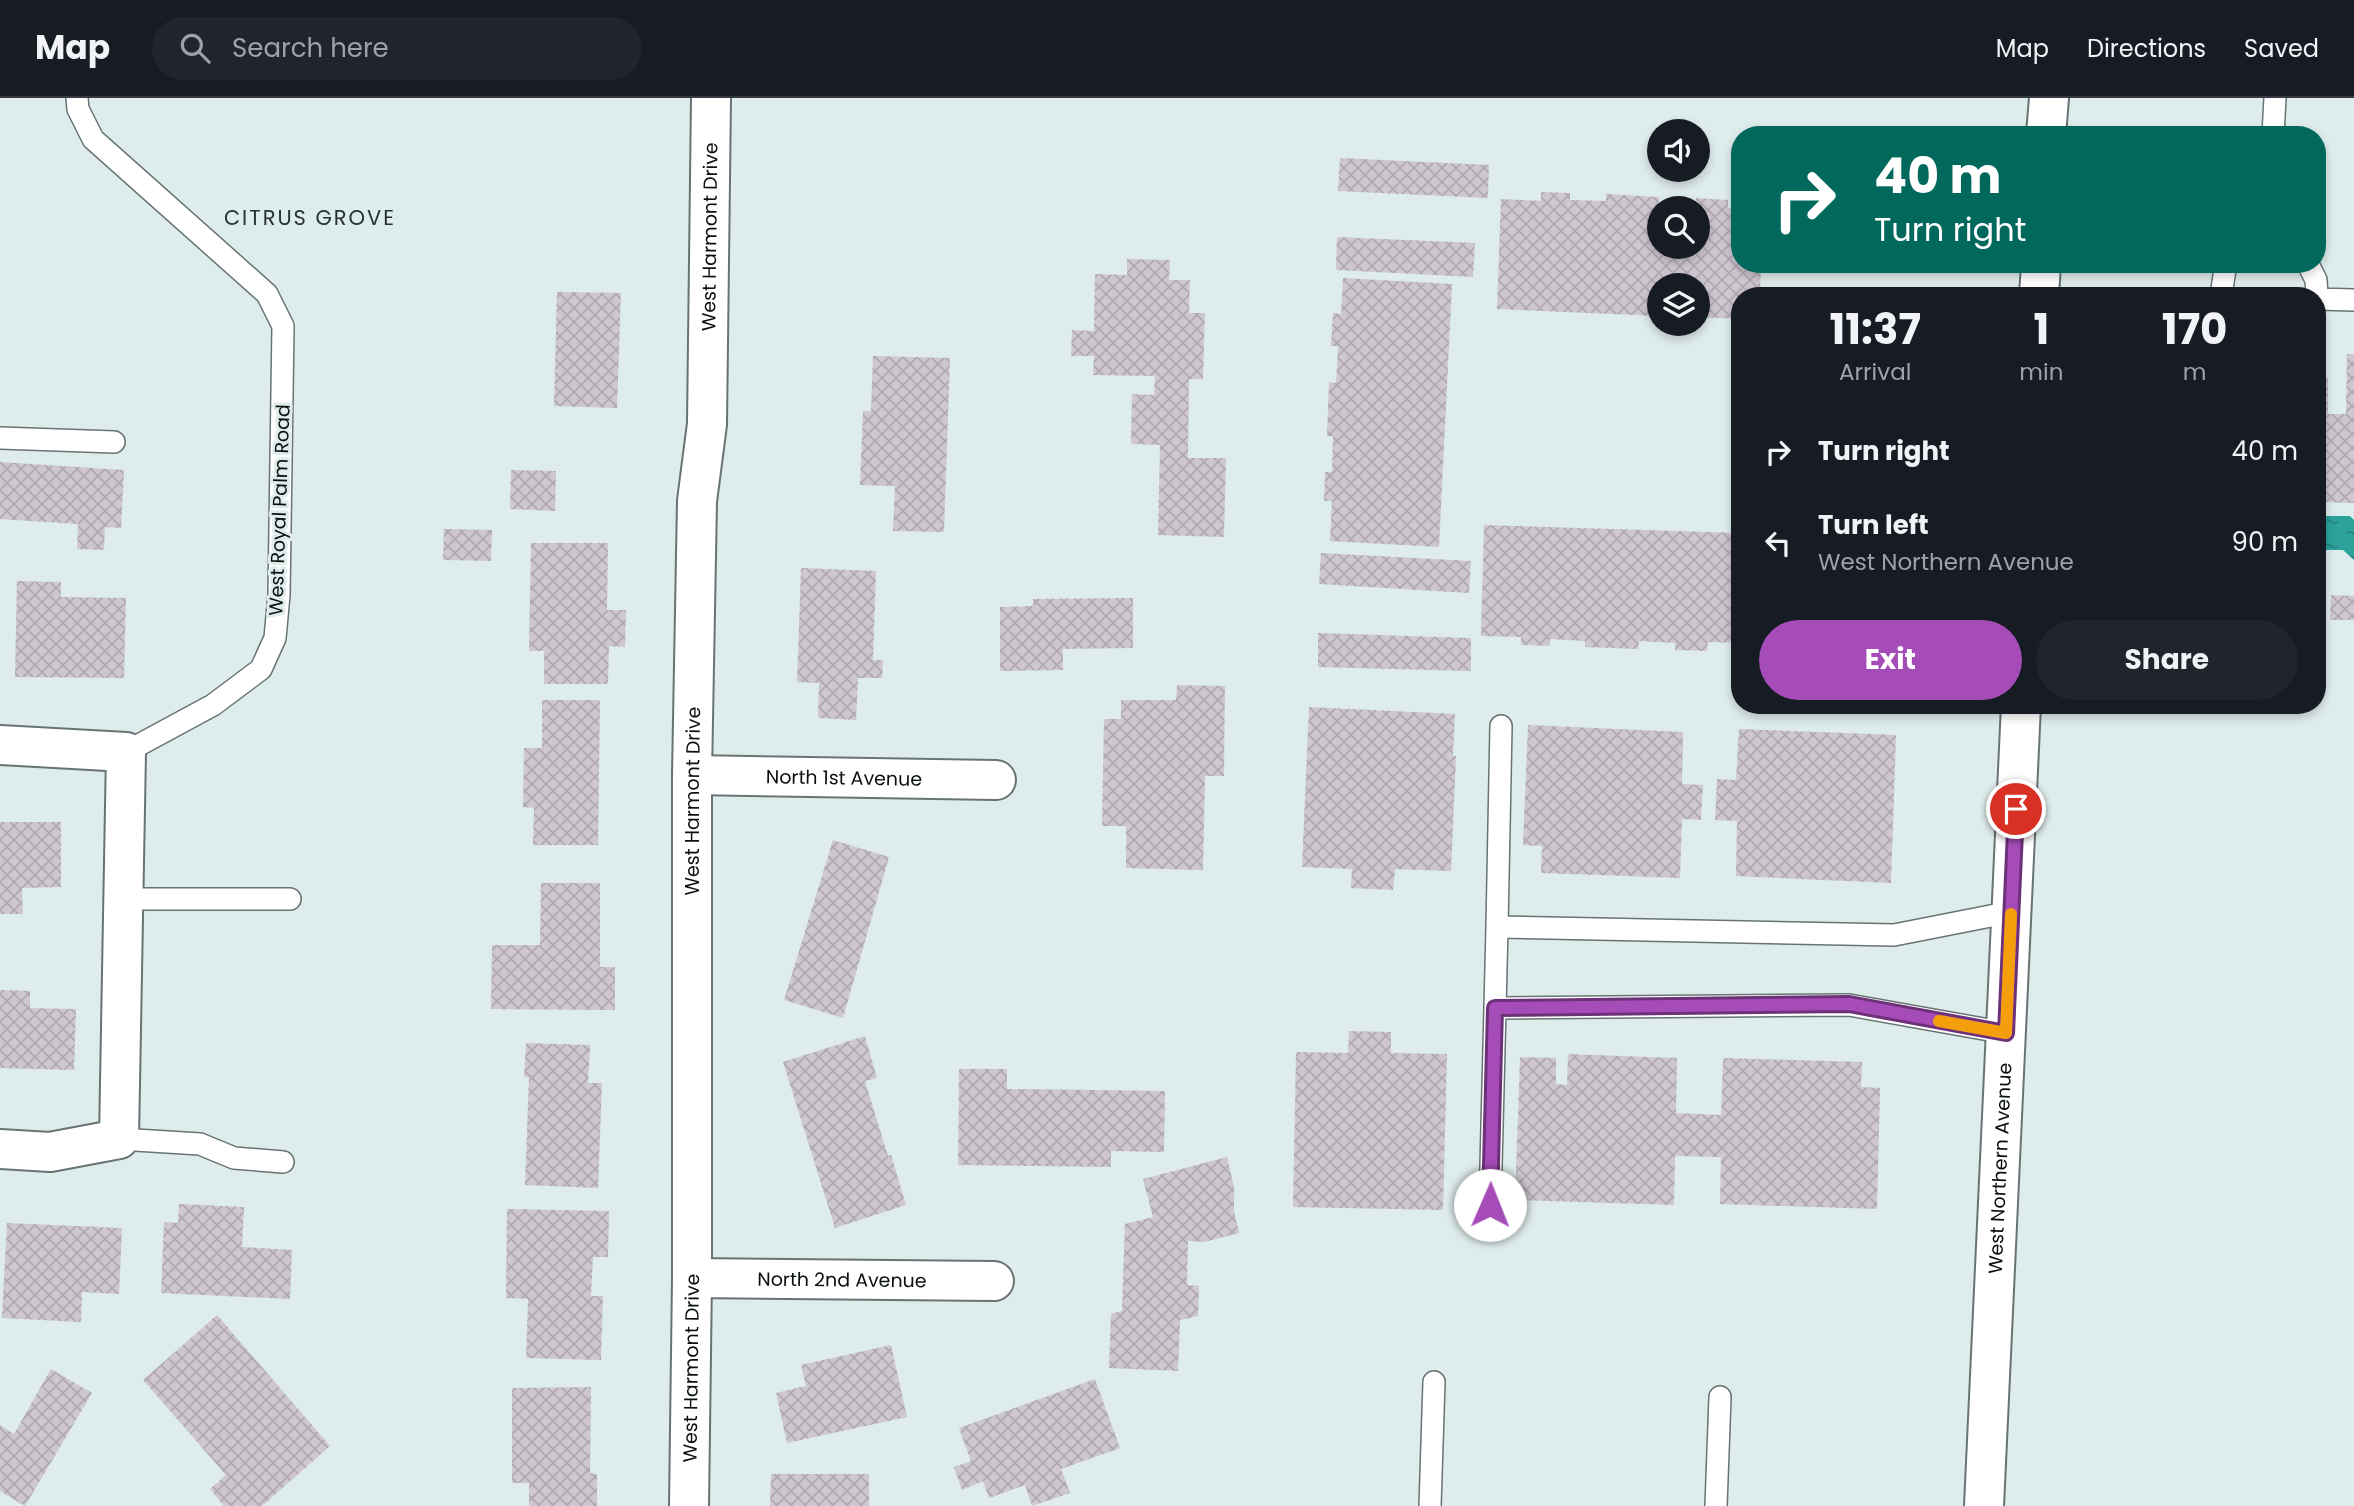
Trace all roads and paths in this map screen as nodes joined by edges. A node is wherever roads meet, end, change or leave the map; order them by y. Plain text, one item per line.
1 (76, 98) edge
2 (711, 98) edge
3 (2049, 98) edge
4 (2275, 98) edge
5 (2047, 126) edge
6 (2273, 126) edge
7 (2326, 298) edge
8 (2354, 300) edge
9 (0, 438) edge
10 (114, 442) dead end
11 (2021, 714) edge
12 (1501, 726) dead end
13 (0, 745) edge
14 (126, 752) junction
15 (692, 775) junction
16 (996, 780) dead end
17 (124, 898) junction
18 (290, 899) dead end
19 (2011, 912) junction
20 (1497, 927) junction
21 (1495, 1008) junction
22 (2006, 1033) junction
23 (118, 1139) junction
24 (0, 1149) edge
25 (283, 1162) dead end
26 (1490, 1205) dead end
27 (692, 1278) junction
28 (994, 1281) dead end
29 (1434, 1382) dead end
30 (1720, 1397) dead end
31 (689, 1506) edge
32 (1430, 1506) edge
33 (1716, 1506) edge
34 (1984, 1506) edge

1 - 14 lane, West Royal Palm Road
2 - 15 street, West Harmont Drive
3 - 5 street
4 - 6 lane
7 - 8 lane
9 - 10 lane
11 - 19 street, West Northern Avenue
12 - 20 lane
13 - 14 street
14 - 17 street
15 - 16 street, North 1st Avenue
15 - 27 street, West Harmont Drive
17 - 18 lane
17 - 23 street
19 - 20 lane
19 - 22 street, West Northern Avenue
20 - 21 lane
21 - 22 lane
21 - 26 lane
22 - 34 street, West Northern Avenue
23 - 24 street
23 - 25 lane
27 - 28 street, North 2nd Avenue
27 - 31 street, West Harmont Drive
29 - 32 lane
30 - 33 lane

